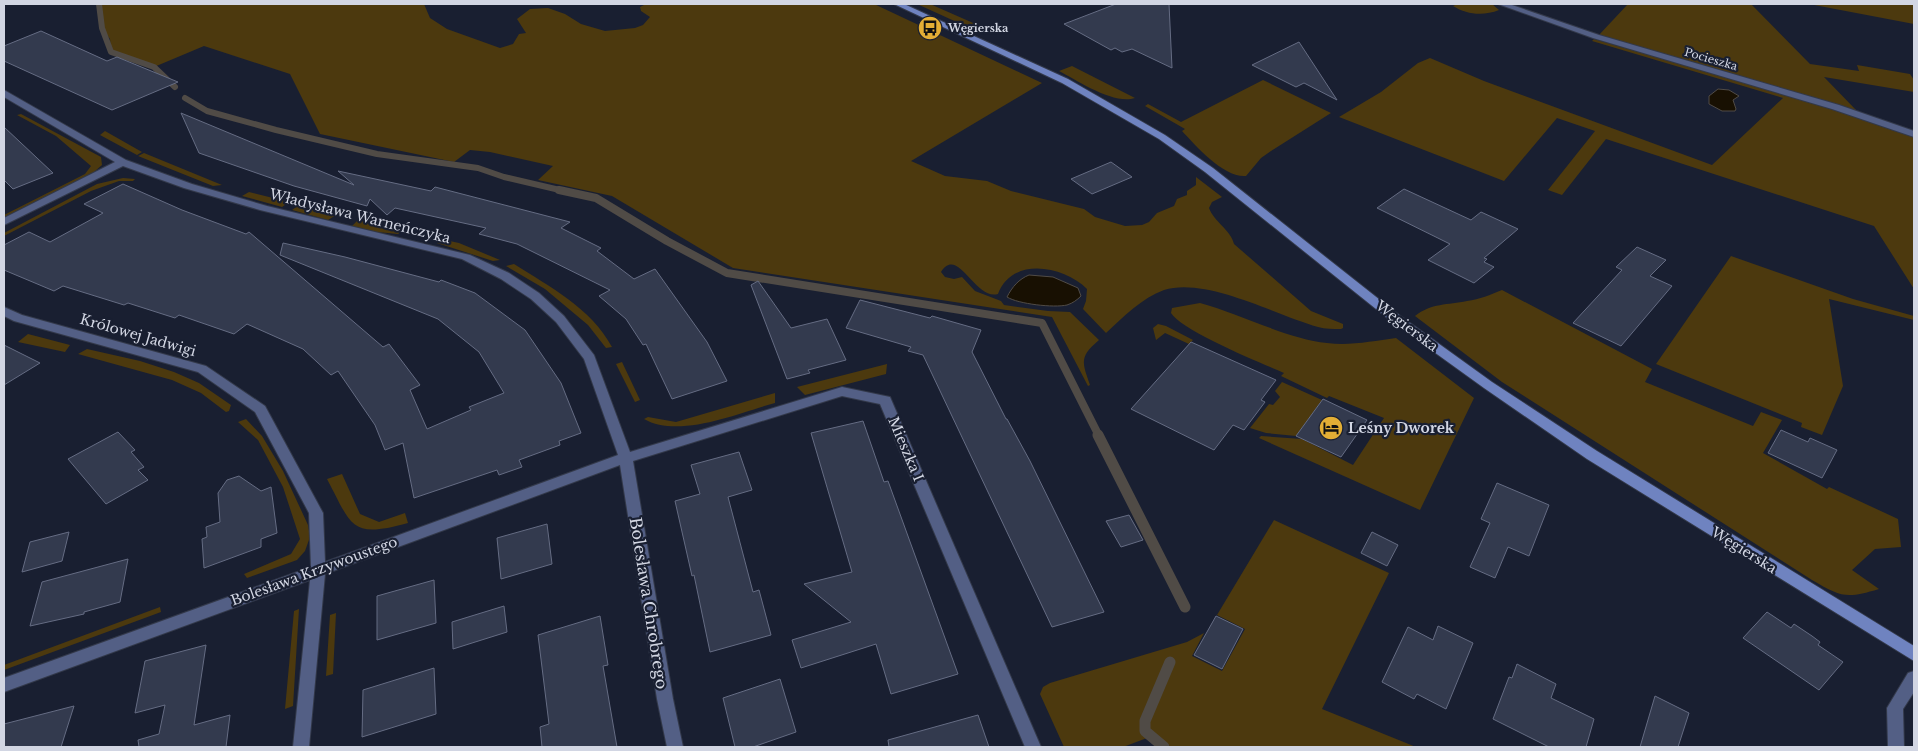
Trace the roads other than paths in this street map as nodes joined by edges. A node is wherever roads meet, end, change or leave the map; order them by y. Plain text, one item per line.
1 (898, 4) edge
2 (1502, 4) edge
3 (4, 93) edge
4 (1914, 134) edge
5 (122, 162) junction
6 (4, 222) edge
7 (4, 311) edge
8 (626, 458) junction
9 (318, 569) junction
10 (1914, 654) edge
11 (1914, 678) edge
12 (4, 685) edge
13 (301, 747) edge
14 (675, 747) edge
15 (1033, 747) edge
16 (1896, 747) edge

1 - 10 main road, Węgierska
2 - 4 street, Pocieszka
3 - 5 street, Władysława Warneńczyka
5 - 6 street
5 - 8 street, Władysława Warneńczyka
7 - 9 street, Królowej Jadwigi
8 - 9 street, Bolesława Krzywoustego
8 - 14 street, Bolesława Chrobrego
8 - 15 street, Mieszka I
9 - 12 street, Bolesława Krzywoustego
9 - 13 street, Królowej Jadwigi
11 - 16 street

